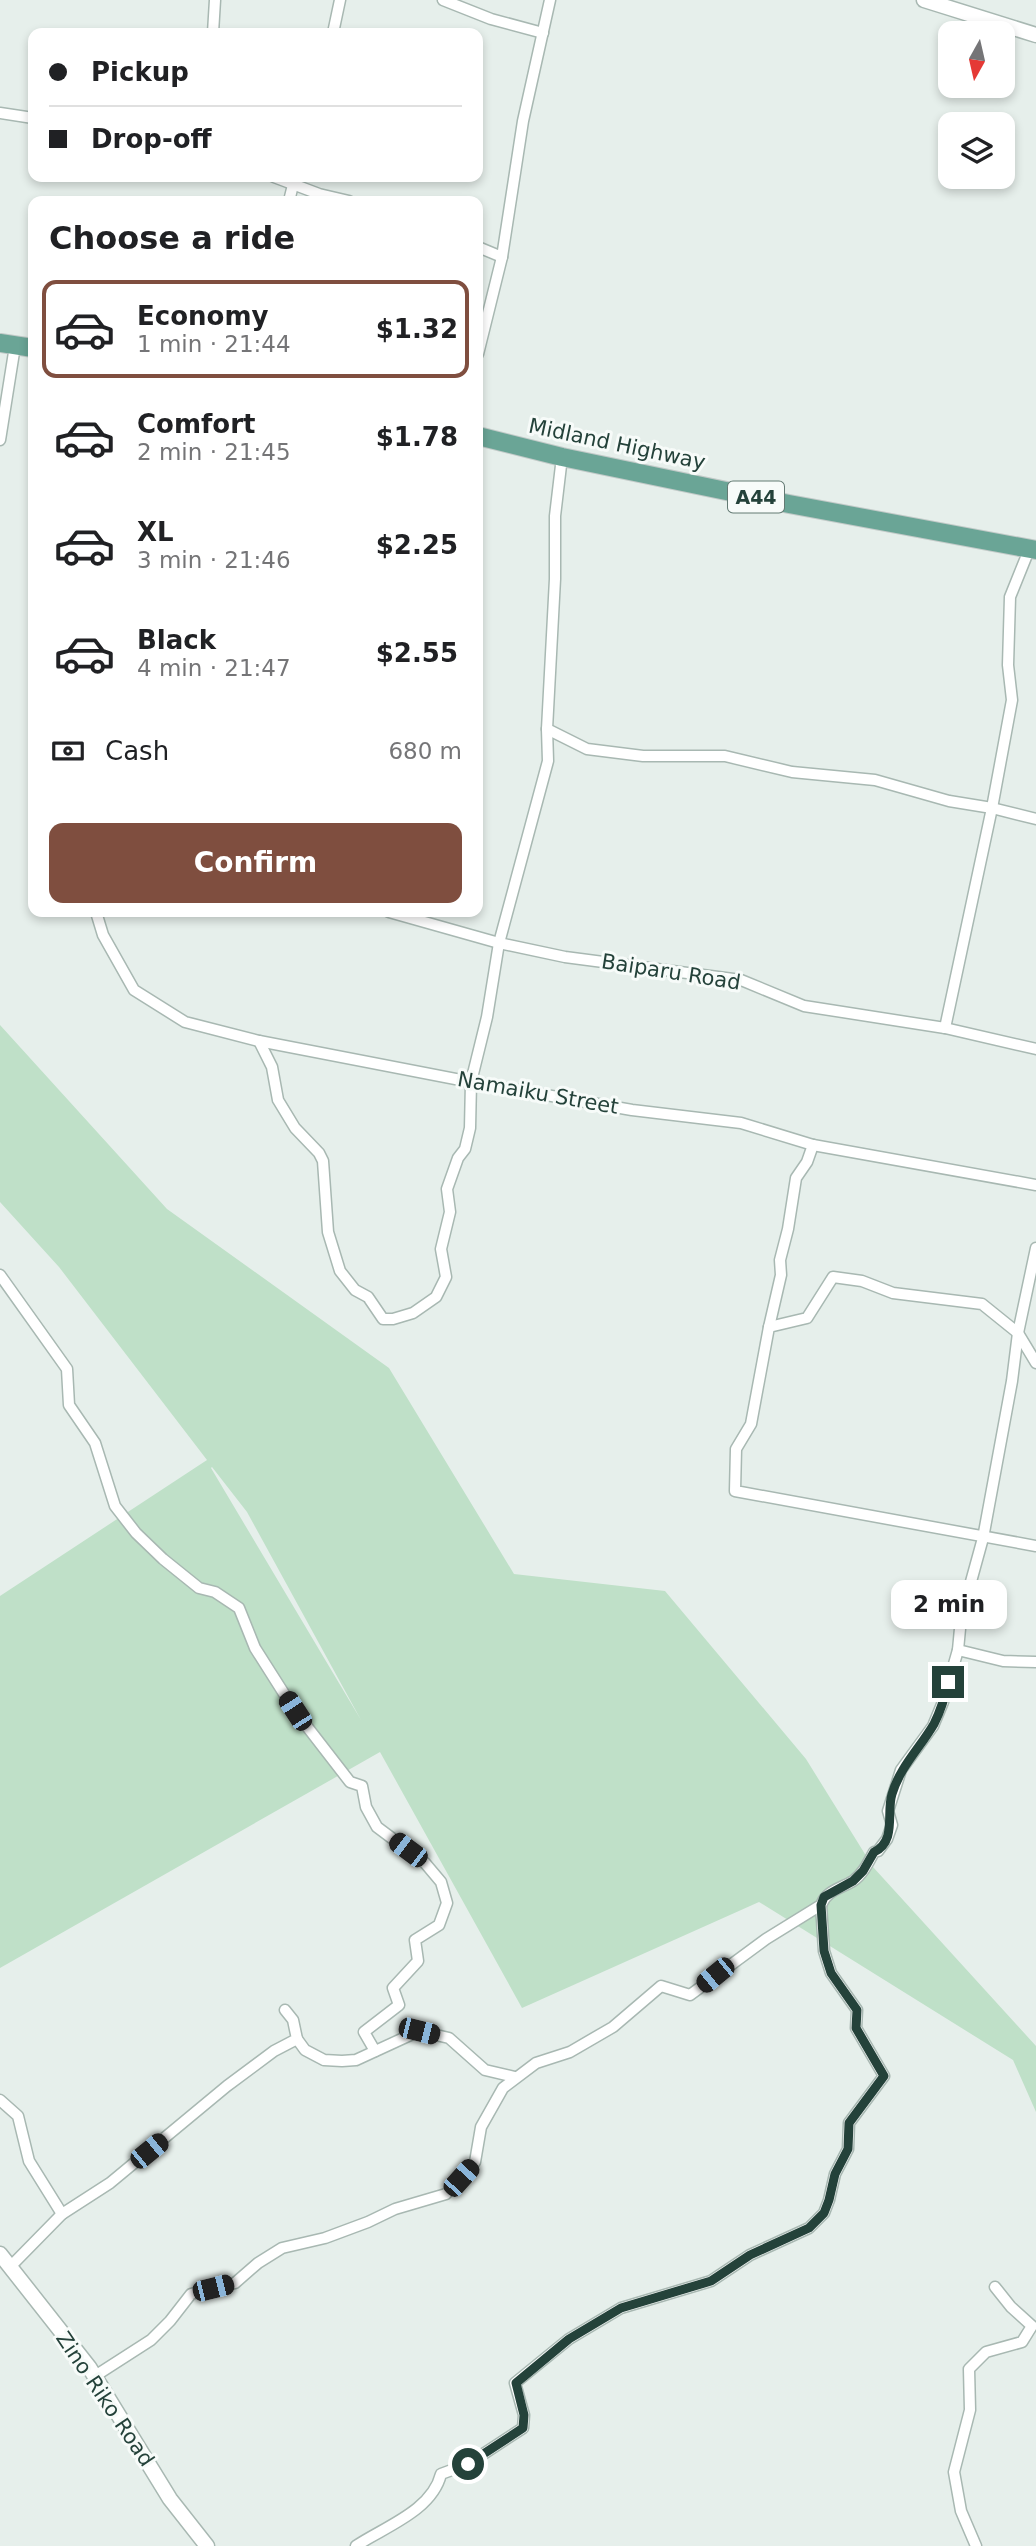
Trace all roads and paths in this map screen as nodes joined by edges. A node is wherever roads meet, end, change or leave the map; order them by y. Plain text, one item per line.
1 (215, 0) edge
2 (340, 0) edge
3 (443, 0) edge
4 (550, 0) edge
5 (924, 0) edge
6 (213, 28) edge
7 (334, 28) edge
8 (543, 33) junction
9 (1036, 35) edge
10 (0, 113) edge
11 (28, 117) edge
12 (297, 182) edge
13 (335, 196) edge
14 (483, 249) edge
15 (502, 257) junction
16 (483, 335) edge
17 (16, 346) edge
18 (483, 437) edge
19 (0, 440) edge
20 (562, 457) junction
21 (1033, 550) edge
22 (547, 729) junction
23 (992, 808) junction
24 (1036, 819) edge
25 (98, 917) edge
26 (406, 917) edge
27 (499, 943) junction
28 (945, 1028) junction
29 (259, 1041) junction
30 (1036, 1049) edge
31 (471, 1082) junction
32 (813, 1145) junction
33 (1036, 1185) edge
34 (1036, 1248) edge
35 (0, 1275) edge
36 (769, 1327) junction
37 (1018, 1333) junction
38 (1036, 1363) edge
39 (983, 1538) junction
40 (1036, 1546) edge
41 (958, 1650) junction
42 (1036, 1662) edge
43 (821, 1905) junction
44 (285, 2010) dead end
45 (297, 2039) junction
46 (375, 2051) junction
47 (515, 2077) junction
48 (0, 2100) edge
49 (62, 2214) junction
50 (0, 2254) edge
51 (10, 2267) junction
52 (995, 2287) dead end
53 (95, 2376) junction
54 (207, 2546) edge
55 (356, 2546) edge
56 (976, 2546) edge

1 - 6 street
2 - 7 street
3 - 8 street
4 - 8 street
5 - 9 street
8 - 15 street
10 - 11 street
12 - 13 street
14 - 15 street
15 - 16 street
17 - 19 street
18 - 20 main road, Midland Highway / A44
20 - 21 main road, Midland Highway / A44
20 - 22 street
21 - 23 street
22 - 23 street
22 - 27 street
23 - 24 street
23 - 28 street
25 - 29 street, Namaiku Street
26 - 27 street, Baiparu Road
27 - 28 street, Baiparu Road
27 - 31 street
28 - 30 street, Baiparu Road
29 - 31 street, Namaiku Street
29 - 31 street
31 - 32 street, Namaiku Street
32 - 33 street, Namaiku Street
32 - 36 street
34 - 37 street
35 - 46 street
36 - 37 street
36 - 39 street
37 - 38 street
37 - 39 street
39 - 40 street
39 - 41 street
41 - 42 street
41 - 43 street
43 - 47 street
43 - 55 street
44 - 45 street
45 - 46 street
45 - 49 street
46 - 47 street
47 - 53 street
48 - 49 street
49 - 51 street
50 - 51 street, Zino Riko Road
51 - 53 street, Zino Riko Road
52 - 56 street
53 - 54 street, Zino Riko Road

